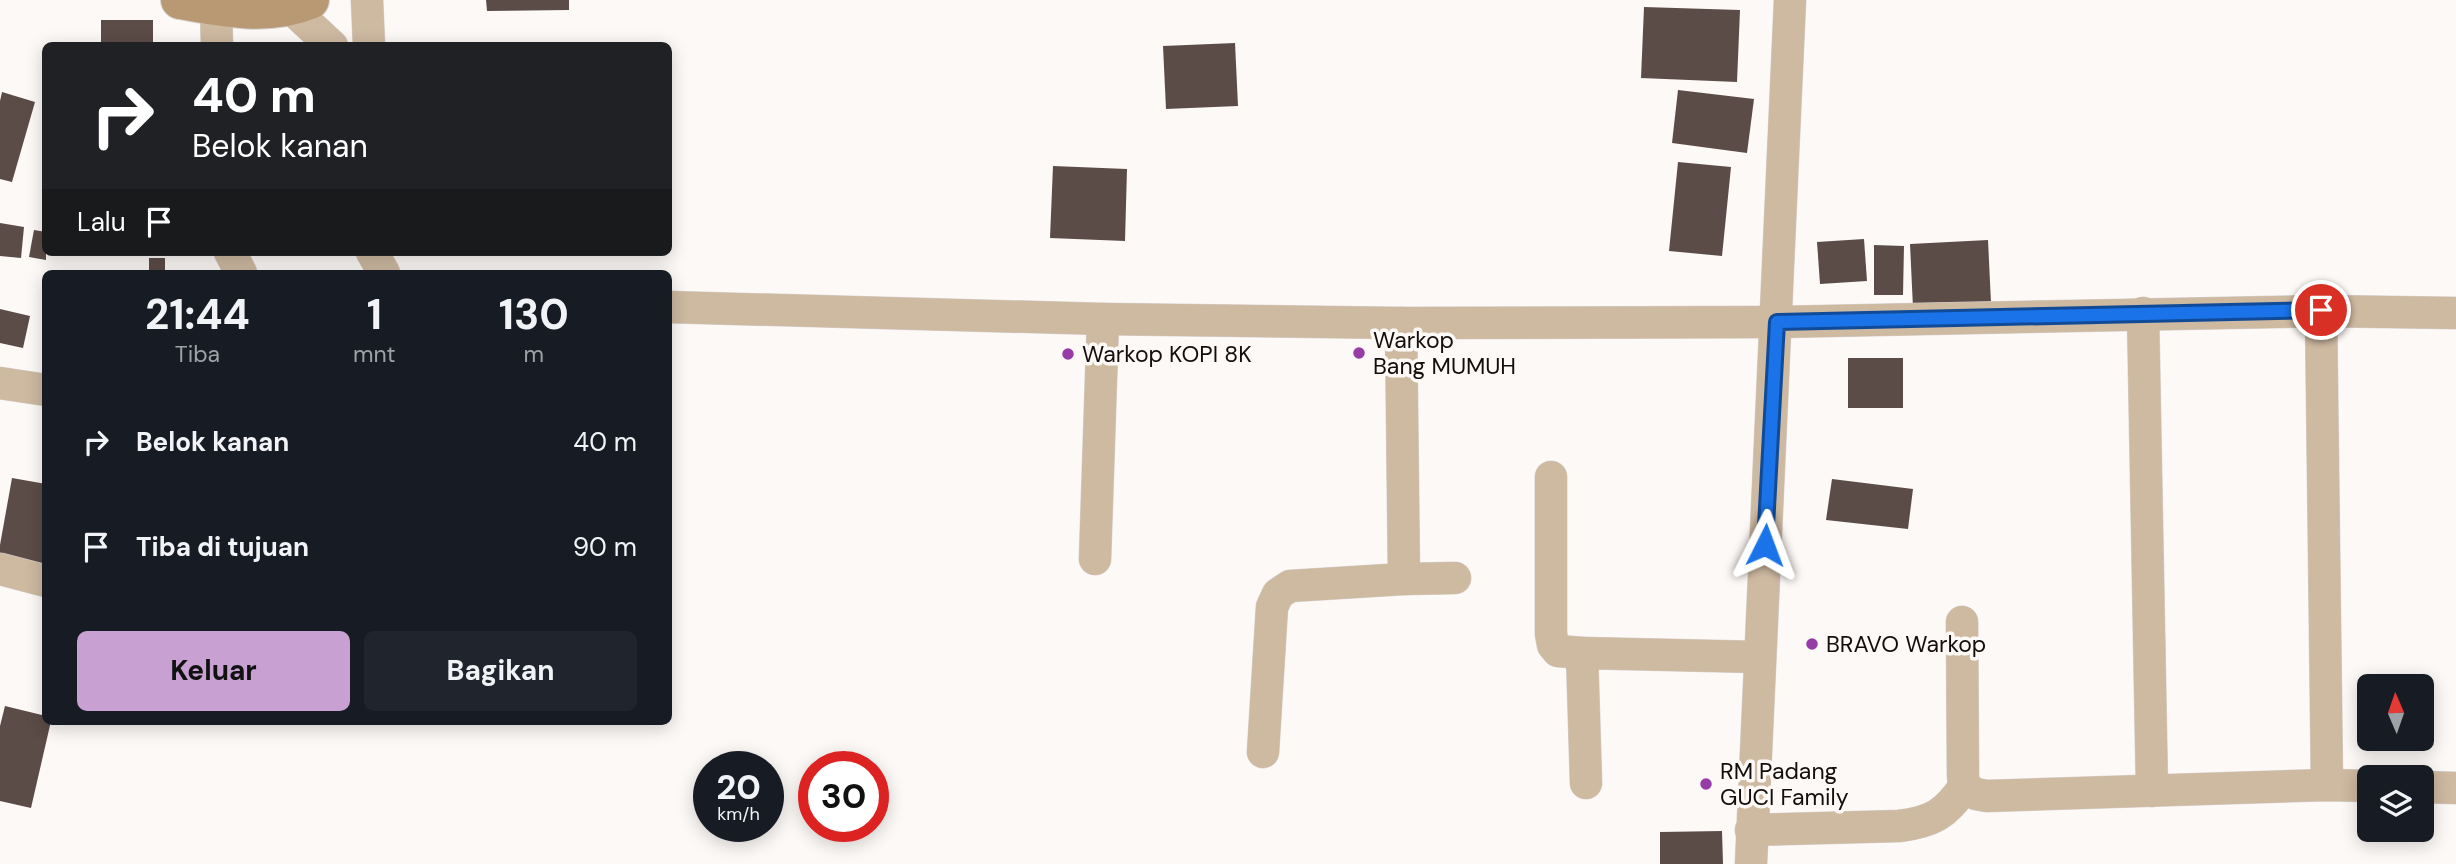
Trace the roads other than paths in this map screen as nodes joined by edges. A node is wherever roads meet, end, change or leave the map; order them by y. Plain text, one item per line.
1 (367, 0) edge
2 (1790, 0) edge
3 (198, 4) edge
4 (300, 4) edge
5 (215, 42) edge
6 (329, 42) edge
7 (369, 42) edge
8 (672, 307) edge
9 (2321, 310) junction
10 (2143, 313) junction
11 (2456, 313) edge
12 (1103, 319) junction
13 (1777, 322) junction
14 (1401, 323) junction
15 (0, 383) edge
16 (42, 389) edge
17 (1551, 477) dead end
18 (1095, 559) dead end
19 (0, 569) edge
20 (1455, 578) dead end
21 (42, 579) edge
22 (1404, 579) junction
23 (1962, 622) dead end
24 (1582, 653) junction
25 (1759, 657) junction
26 (1264, 752) dead end
27 (1586, 783) dead end
28 (2327, 785) junction
29 (2357, 786) edge
30 (1964, 787) junction
31 (2434, 787) edge
32 (2456, 788) edge
33 (2152, 791) junction
34 (1751, 831) junction
35 (1751, 864) edge

1 - 7 street
2 - 13 street
3 - 4 street
3 - 5 street
4 - 6 street
8 - 12 street
9 - 10 street
9 - 11 street
9 - 28 street
10 - 13 street
10 - 33 street
12 - 14 street
12 - 18 street
13 - 14 street
13 - 25 street
14 - 22 street
15 - 16 street
17 - 24 street
19 - 21 street
20 - 22 street
22 - 26 street
23 - 30 street
24 - 25 street
24 - 27 street
25 - 34 street
28 - 29 street
28 - 33 street
30 - 33 street
30 - 34 street
31 - 32 street
34 - 35 street

